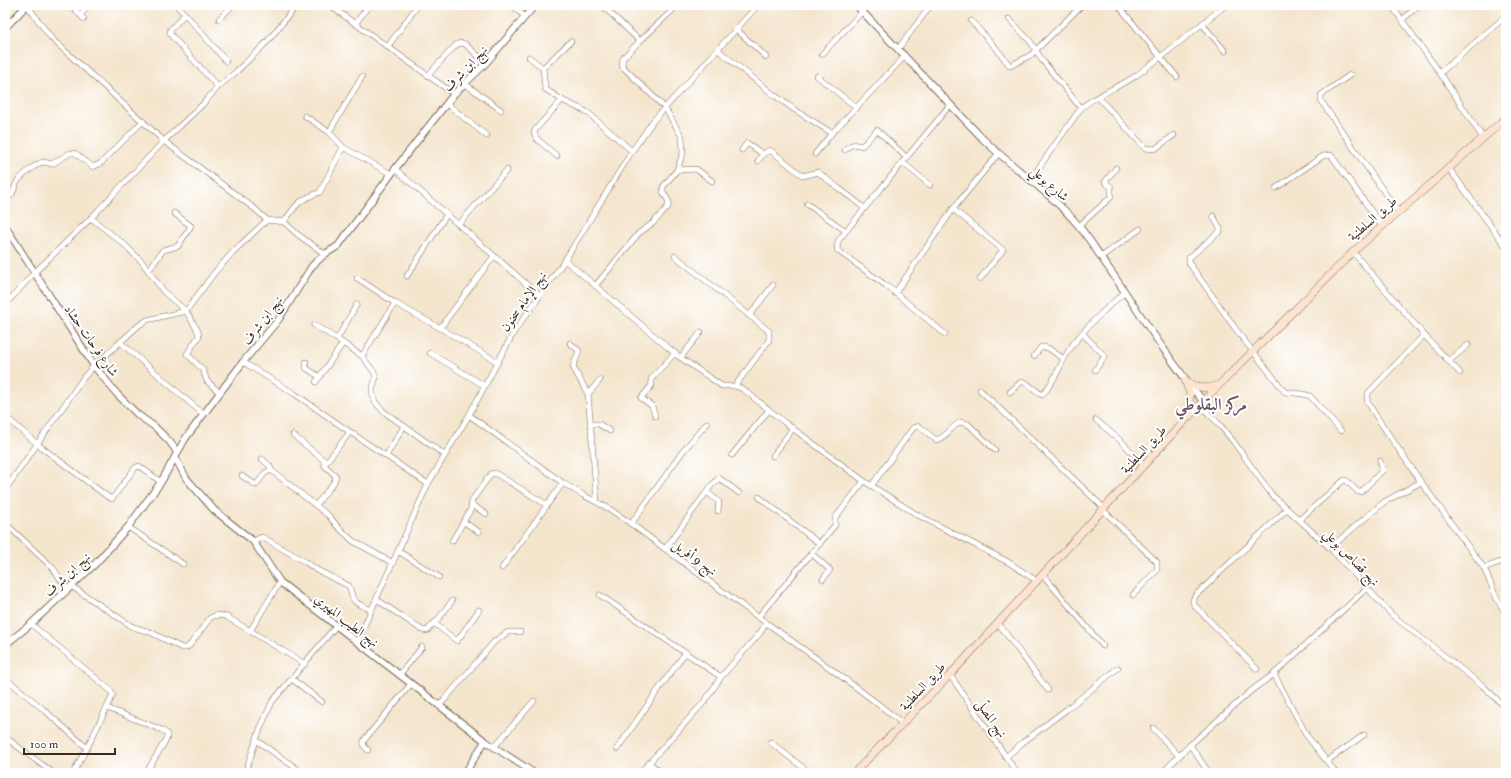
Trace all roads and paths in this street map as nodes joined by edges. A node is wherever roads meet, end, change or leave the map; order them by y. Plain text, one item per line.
1 (71, 5) edge
2 (89, 5) edge
3 (233, 5) edge
4 (297, 5) edge
5 (329, 5) edge
6 (369, 5) edge
7 (418, 5) edge
8 (512, 5) edge
9 (535, 5) edge
10 (606, 5) edge
11 (678, 5) edge
12 (758, 5) edge
13 (856, 5) edge
14 (931, 5) edge
15 (1082, 5) edge
16 (1118, 5) edge
17 (1226, 5) edge
18 (1391, 5) edge
19 (1419, 5) edge
20 (25, 6) edge
21 (178, 6) edge
22 (862, 12) junction
23 (185, 14) junction
24 (1506, 16) edge
25 (525, 17) junction
26 (219, 19) dead end
27 (1009, 19) dead end
28 (971, 20) dead end
29 (1402, 20) junction
30 (356, 23) junction
31 (1202, 24) junction
32 (5, 28) edge
33 (736, 29) junction
34 (571, 41) dead end
35 (640, 41) junction
36 (388, 46) junction
37 (898, 48) junction
38 (718, 50) junction
39 (1035, 51) junction
40 (1225, 51) dead end
41 (822, 54) dead end
42 (905, 56) junction
43 (529, 57) dead end
44 (766, 57) dead end
45 (1161, 57) junction
46 (226, 61) dead end
47 (486, 63) junction
48 (543, 68) junction
49 (1440, 73) junction
50 (428, 75) junction
51 (1350, 75) dead end
52 (817, 76) dead end
53 (362, 77) dead end
54 (1177, 77) dead end
55 (465, 84) junction
56 (218, 87) junction
57 (454, 94) junction
58 (1098, 97) junction
59 (562, 100) junction
60 (447, 104) junction
61 (950, 105) junction
62 (666, 108) junction
63 (857, 108) junction
64 (1081, 108) junction
65 (501, 110) dead end
66 (304, 116) dead end
67 (1506, 118) edge
68 (142, 121) junction
69 (329, 132) junction
70 (832, 133) junction
71 (1174, 135) dead end
72 (487, 136) dead end
73 (1483, 138) junction
74 (164, 141) junction
75 (343, 147) junction
76 (742, 150) dead end
77 (845, 150) dead end
78 (632, 151) junction
79 (763, 154) junction
80 (815, 154) dead end
81 (998, 154) junction
82 (557, 156) dead end
83 (904, 160) junction
84 (758, 161) dead end
85 (1448, 167) junction
86 (395, 168) junction
87 (1116, 168) dead end
88 (508, 170) dead end
89 (677, 170) junction
90 (391, 174) junction
91 (1030, 180) junction
92 (712, 181) dead end
93 (930, 185) dead end
94 (1276, 188) dead end
95 (5, 200) edge
96 (807, 204) dead end
97 (864, 208) junction
98 (953, 209) junction
99 (1398, 212) junction
100 (174, 213) dead end
101 (447, 214) junction
102 (1213, 216) dead end
103 (91, 218) junction
104 (267, 220) junction
105 (284, 222) junction
106 (459, 224) junction
107 (5, 226) edge
108 (1079, 226) junction
109 (1382, 226) junction
110 (1140, 229) dead end
111 (846, 231) junction
112 (1506, 247) edge
113 (1353, 252) junction
114 (325, 254) junction
115 (494, 256) junction
116 (675, 256) dead end
117 (1101, 257) junction
118 (565, 260) junction
119 (149, 270) junction
120 (34, 273) junction
121 (408, 276) dead end
122 (357, 278) dead end
123 (980, 279) dead end
124 (596, 285) junction
125 (773, 285) dead end
126 (1125, 292) junction
127 (895, 293) junction
128 (540, 296) junction
129 (395, 302) junction
130 (6, 303) edge
131 (357, 304) dead end
132 (186, 311) junction
133 (748, 316) junction
134 (314, 326) dead end
135 (440, 328) junction
136 (701, 332) dead end
137 (945, 334) dead end
138 (1083, 334) junction
139 (1424, 336) junction
140 (336, 339) junction
141 (120, 342) junction
142 (343, 343) junction
143 (570, 343) dead end
144 (1468, 345) dead end
145 (1253, 352) junction
146 (430, 353) dead end
147 (675, 353) junction
148 (362, 356) junction
149 (1034, 356) dead end
150 (681, 358) junction
151 (1064, 359) junction
152 (1449, 361) junction
153 (243, 362) junction
154 (306, 362) dead end
155 (498, 362) junction
156 (94, 366) junction
157 (1094, 370) dead end
158 (1460, 373) dead end
159 (320, 377) junction
160 (600, 380) dead end
161 (1185, 380) junction
162 (316, 382) dead end
163 (1222, 383) junction
164 (485, 386) junction
165 (735, 386) junction
166 (980, 390) dead end
167 (1010, 392) dead end
168 (220, 393) junction
169 (588, 394) junction
170 (1202, 403) junction
171 (769, 410) junction
172 (203, 414) junction
173 (469, 415) junction
174 (5, 416) edge
175 (655, 416) dead end
176 (1190, 416) junction
177 (1096, 420) dead end
178 (707, 423) dead end
179 (591, 424) junction
180 (404, 426) junction
181 (792, 428) junction
182 (610, 431) dead end
183 (1341, 431) dead end
184 (350, 432) junction
185 (293, 435) dead end
186 (37, 444) junction
187 (995, 450) dead end
188 (732, 454) dead end
189 (176, 455) junction
190 (445, 455) junction
191 (386, 456) junction
192 (772, 456) dead end
193 (262, 459) dead end
194 (1380, 461) dead end
195 (326, 462) junction
196 (1144, 464) junction
197 (271, 470) junction
198 (242, 476) dead end
199 (864, 481) junction
200 (161, 482) junction
201 (563, 482) junction
202 (1421, 482) junction
203 (428, 484) junction
204 (872, 484) junction
205 (5, 490) edge
206 (707, 492) junction
207 (739, 493) dead end
208 (758, 497) dead end
209 (597, 502) junction
210 (316, 505) junction
211 (472, 505) junction
212 (547, 505) junction
213 (1104, 509) junction
214 (1287, 509) junction
215 (718, 511) dead end
216 (486, 514) dead end
217 (1300, 519) junction
218 (464, 522) junction
219 (5, 523) edge
220 (631, 524) junction
221 (128, 527) junction
222 (479, 532) dead end
223 (253, 541) junction
224 (452, 541) dead end
225 (820, 544) junction
226 (1330, 548) junction
227 (665, 549) junction
228 (398, 551) junction
229 (812, 554) junction
230 (1506, 560) edge
231 (393, 563) junction
232 (183, 564) dead end
233 (502, 568) dead end
234 (1484, 568) junction
235 (1043, 575) junction
236 (439, 577) dead end
237 (823, 579) dead end
238 (1037, 581) junction
239 (280, 582) junction
240 (69, 587) junction
241 (1368, 588) junction
242 (1133, 594) dead end
243 (600, 595) dead end
244 (376, 599) junction
245 (452, 601) dead end
246 (372, 610) junction
247 (479, 610) dead end
248 (1506, 614) edge
249 (759, 616) junction
250 (434, 623) junction
251 (766, 623) junction
252 (998, 623) junction
253 (31, 624) junction
254 (336, 626) junction
255 (250, 631) junction
256 (520, 632) dead end
257 (357, 642) junction
258 (5, 645) edge
259 (1103, 646) dead end
260 (422, 647) dead end
261 (686, 652) junction
262 (305, 664) junction
263 (1118, 668) dead end
264 (1258, 669) dead end
265 (400, 674) junction
266 (1274, 674) junction
267 (950, 675) junction
268 (721, 677) junction
269 (5, 678) edge
270 (292, 679) junction
271 (411, 684) junction
272 (1048, 690) dead end
273 (534, 701) dead end
274 (322, 702) dead end
275 (439, 706) junction
276 (107, 708) junction
277 (1506, 708) edge
278 (903, 724) junction
279 (1153, 728) dead end
280 (1364, 735) dead end
281 (5, 737) edge
282 (256, 740) junction
283 (485, 741) junction
284 (770, 742) dead end
285 (1190, 745) junction
286 (494, 747) junction
287 (87, 748) junction
288 (617, 749) dead end
289 (368, 750) dead end
290 (1179, 756) junction
291 (1006, 757) junction
292 (1327, 761) junction
293 (649, 763) junction
294 (53, 773) edge
295 (73, 773) edge
296 (146, 773) edge
297 (245, 773) edge
298 (303, 773) edge
299 (465, 773) edge
300 (534, 773) edge
301 (640, 773) edge
302 (662, 773) edge
303 (810, 773) edge
304 (854, 773) edge
305 (1017, 773) edge
306 (1162, 773) edge
307 (1209, 773) edge
308 (1336, 773) edge

1 - 2 street
3 - 26 street
4 - 56 street
5 - 30 street
6 - 30 street
7 - 36 street
8 - 25 street
9 - 25 street, نهج ابن شرف
10 - 35 street
11 - 35 street
12 - 33 street, نهج الإمام سحنون
13 - 22 street, شارع بوعلي
14 - 37 street
15 - 39 street
16 - 45 street
17 - 31 street
18 - 29 street
19 - 29 street
20 - 32 street
20 - 68 street
21 - 23 street
22 - 37 street, شارع بوعلي
22 - 41 street
23 - 46 street
23 - 56 street
24 - 49 street
25 - 47 street, نهج ابن شرف
27 - 39 street
28 - 39 street
29 - 49 street
30 - 36 street
31 - 40 street
31 - 45 street
33 - 38 street, نهج الإمام سحنون
33 - 44 street
34 - 48 street
35 - 62 street
36 - 50 street
37 - 42 street, شارع بوعلي
38 - 62 street, نهج الإمام سحنون
38 - 70 street
39 - 64 street
42 - 61 street, شارع بوعلي
42 - 63 street
43 - 48 street
45 - 54 street
45 - 58 street
47 - 50 street
47 - 55 street, نهج ابن شرف
48 - 59 street
49 - 73 street
50 - 57 street
51 - 99 street
52 - 63 street
53 - 69 street
55 - 57 street, نهج ابن شرف
55 - 65 street
56 - 74 street
57 - 60 street, نهج ابن شرف
58 - 64 street
58 - 71 street
59 - 78 street
59 - 82 street
60 - 72 street
60 - 86 street, نهج ابن شرف
61 - 81 street, شارع بوعلي
61 - 83 street
62 - 78 street, نهج الإمام سحنون
62 - 89 street
63 - 70 street
64 - 91 street
66 - 69 street
67 - 73 main road, طريق السلطنية
68 - 74 street
68 - 95 street
69 - 75 street
70 - 80 street
73 - 85 main road, طريق السلطنية
74 - 103 street
74 - 104 street
75 - 90 street
75 - 105 street
76 - 79 street
77 - 83 street
78 - 118 street, نهج الإمام سحنون
79 - 84 street
79 - 97 street
81 - 91 street, شارع بوعلي
81 - 98 street
83 - 93 street
83 - 97 street
85 - 99 main road, طريق السلطنية
85 - 112 street
86 - 90 street, نهج ابن شرف
86 - 101 street
87 - 108 street
88 - 106 street
89 - 92 street
89 - 124 street
90 - 114 street, نهج ابن شرف
91 - 108 street, شارع بوعلي
94 - 109 street
96 - 111 street
97 - 111 street
98 - 123 street
98 - 127 street
99 - 109 main road, طريق السلطنية
100 - 119 street
101 - 106 street
101 - 121 street
102 - 145 street
103 - 119 street
103 - 120 street
104 - 105 street
104 - 132 street
105 - 114 street
106 - 115 street
107 - 120 street, شارع فرحات حشاد
108 - 117 street, شارع بوعلي
109 - 113 main road, طريق السلطنية
110 - 117 street
111 - 127 street
113 - 139 street
113 - 145 main road, طريق السلطنية
114 - 153 street, نهج ابن شرف
115 - 128 street
115 - 135 street
116 - 133 street
117 - 126 street, شارع بوعلي
118 - 124 street
118 - 128 street, نهج الإمام سحنون
119 - 132 street
120 - 130 street
120 - 156 street, شارع فرحات حشاد
122 - 129 street
124 - 147 street
125 - 133 street
126 - 138 street
126 - 161 street, شارع بوعلي
127 - 137 street
128 - 155 street, نهج الإمام سحنون
129 - 135 street
129 - 148 street
131 - 140 street
132 - 141 street
132 - 168 street
133 - 165 street
134 - 140 street
135 - 155 street
136 - 150 street
138 - 151 street
138 - 157 street
139 - 152 street
139 - 202 street
140 - 142 street
141 - 156 street
141 - 172 street
142 - 148 street
142 - 159 street
143 - 169 street
144 - 152 street
145 - 163 main road, طريق السلطنية
145 - 183 street
146 - 164 street
147 - 150 street
147 - 175 street
148 - 180 street
149 - 151 street
150 - 165 street
151 - 167 street
152 - 158 street
153 - 168 street, نهج ابن شرف
153 - 184 street
154 - 159 street
155 - 164 street, نهج الإمام سحنون
156 - 186 street
156 - 189 street, شارع فرحات حشاد
159 - 162 street
160 - 169 street
161 - 163 main road
161 - 170 street, شارع بوعلي
161 - 176 main road
163 - 170 main road, طريق السلطنية
164 - 173 street, نهج الإمام سحنون
165 - 171 street
166 - 213 street
168 - 172 street, نهج ابن شرف
169 - 179 street
170 - 176 main road, طريق السلطنية
170 - 214 street, نهج قصّاص بوعلي
171 - 181 street
171 - 188 street
172 - 189 street, نهج ابن شرف
173 - 190 street, نهج الإمام سحنون
173 - 201 street, نهج 9 أفريل
174 - 186 street
176 - 196 main road, طريق السلطنية
177 - 196 street
178 - 220 street
179 - 182 street
179 - 209 street
180 - 190 street
180 - 191 street
181 - 192 street
181 - 199 street
184 - 191 street
184 - 195 street
185 - 195 street
186 - 200 street
186 - 205 street
187 - 204 street
189 - 200 street, نهج ابن شرف
189 - 223 street, نهج الطيب المهيري
190 - 203 street, نهج الإمام سحنون
191 - 203 street
193 - 197 street
194 - 217 street
195 - 210 street
196 - 213 main road, طريق السلطنية
197 - 198 street
197 - 210 street
199 - 204 street
199 - 225 street
200 - 221 street, نهج ابن شرف
201 - 209 street, نهج 9 أفريل
201 - 212 street
202 - 226 street
202 - 234 street
203 - 228 street, نهج الإمام سحنون
204 - 238 street
206 - 207 street
206 - 215 street
206 - 227 street
208 - 225 street
209 - 220 street, نهج 9 أفريل
210 - 231 street
211 - 212 street
211 - 216 street
211 - 218 street
212 - 233 street
213 - 235 main road, طريق السلطنية
213 - 242 street
214 - 217 street, نهج قصّاص بوعلي
214 - 264 street
217 - 226 street, نهج قصّاص بوعلي
218 - 222 street
218 - 224 street
219 - 240 street
220 - 227 street, نهج 9 أفريل
221 - 232 street
221 - 240 street, نهج ابن شرف
223 - 239 street, نهج الطيب المهيري
223 - 246 street
225 - 229 street
226 - 241 street, نهج قصّاص بوعلي
227 - 249 street, نهج 9 أفريل
228 - 231 street, نهج الإمام سحنون
228 - 236 street
229 - 237 street
229 - 249 street
230 - 234 street
231 - 244 street, نهج الإمام سحنون
234 - 248 street
235 - 238 main road, طريق السلطنية
235 - 259 street
238 - 252 main road, طريق السلطنية
239 - 254 street, نهج الطيب المهيري
239 - 255 street
240 - 253 street, نهج ابن شرف
240 - 255 street
241 - 266 street
241 - 277 street, نهج قصّاص بوعلي
243 - 261 street
244 - 246 street, نهج الإمام سحنون
244 - 250 street
245 - 250 street
246 - 257 street, نهج الإمام سحنون
247 - 250 street
249 - 251 street, نهج 9 أفريل
251 - 268 street
251 - 278 street, نهج 9 أفريل
252 - 267 main road, طريق السلطنية
252 - 272 street
253 - 258 street, نهج ابن شرف
253 - 276 street
254 - 257 street, نهج الطيب المهيري
254 - 262 street
255 - 262 street
256 - 275 street
257 - 265 street, نهج الطيب المهيري
260 - 265 street
261 - 268 street
261 - 288 street
262 - 270 street
263 - 291 street
265 - 271 street, نهج الطيب المهيري
266 - 285 street
266 - 292 street
267 - 278 main road, طريق السلطنية
267 - 291 street, نهج المصلّى
268 - 293 street
269 - 287 street
270 - 274 street
270 - 282 street
271 - 275 street, نهج الطيب المهيري
271 - 289 street
273 - 286 street
275 - 283 street, نهج الطيب المهيري
276 - 287 street
276 - 296 street
278 - 304 main road, طريق السلطنية
279 - 290 street
280 - 292 street
281 - 294 street
282 - 297 street
282 - 298 street
283 - 286 street, نهج الطيب المهيري
283 - 299 street
284 - 303 street
285 - 290 street
285 - 307 street
286 - 300 street, نهج الطيب المهيري
287 - 295 street
290 - 306 street
291 - 305 street, نهج المصلّى
292 - 308 street
293 - 301 street
293 - 302 street

